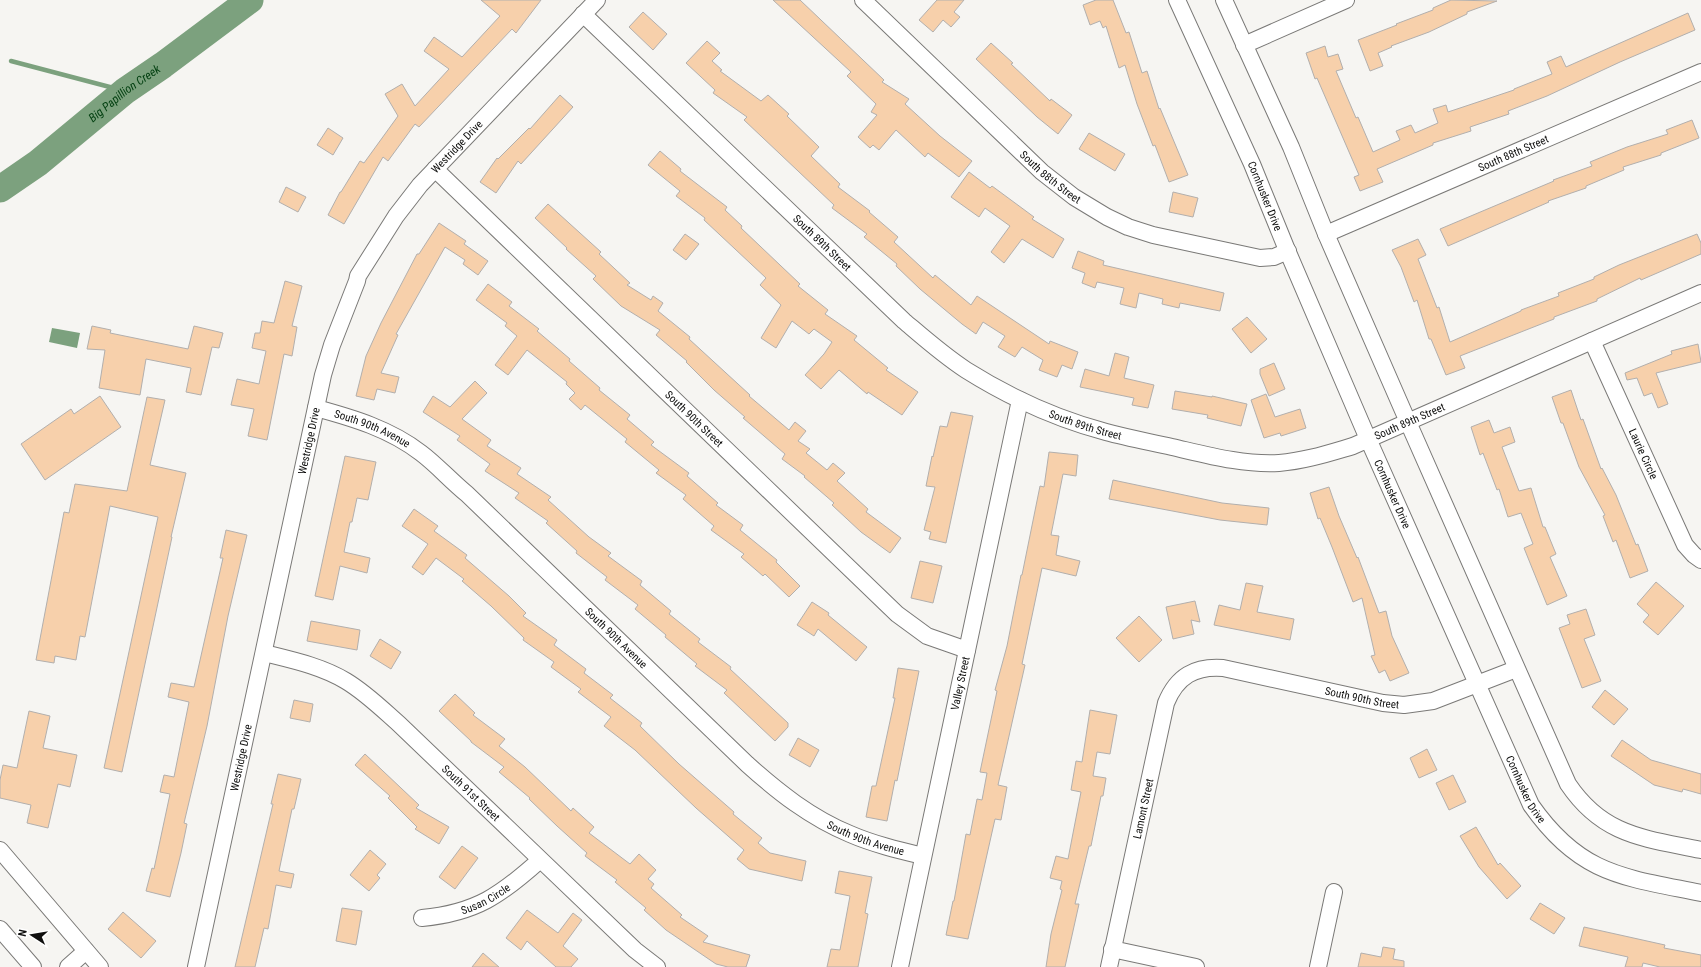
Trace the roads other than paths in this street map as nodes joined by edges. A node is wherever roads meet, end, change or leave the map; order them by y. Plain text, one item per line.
1 (597, 0) edge
2 (1178, 0) edge
3 (1224, 0) edge
4 (1346, 0) edge
5 (874, 4) edge
6 (583, 14) junction
7 (1244, 45) junction
8 (1701, 72) edge
9 (435, 169) junction
10 (1326, 234) junction
11 (1288, 251) junction
12 (1701, 294) edge
13 (1592, 341) junction
14 (1020, 400) junction
15 (316, 408) junction
16 (1408, 422) junction
17 (1369, 439) junction
18 (1701, 560) edge
19 (967, 650) junction
20 (264, 653) junction
21 (1204, 668) joint
22 (1516, 669) junction
23 (1477, 685) junction
24 (0, 850) edge
25 (1701, 850) edge
26 (923, 856) junction
27 (540, 860) junction
28 (1334, 892) dead end
29 (1701, 893) edge
30 (422, 918) dead end
31 (0, 929) edge
32 (1112, 949) junction
33 (86, 951) junction
34 (33, 967) edge
35 (68, 967) edge
36 (100, 967) edge
37 (196, 967) edge
38 (657, 967) edge
39 (900, 967) edge
40 (1109, 967) edge
41 (1196, 967) edge
42 (1318, 967) edge

1 - 6 street, Westridge Drive
2 - 11 street, Cornhusker Drive
3 - 7 street
4 - 7 street
5 - 11 street, South 88th Street
6 - 9 street, Westridge Drive
6 - 14 street, South 89th Street
7 - 10 street
8 - 10 street, South 88th Street
9 - 15 street, Westridge Drive
9 - 19 street, South 90th Street
10 - 16 street
11 - 17 street, Cornhusker Drive
12 - 13 street, South 89th Street
13 - 16 street, South 89th Street
13 - 18 street, Laurie Circle
14 - 17 street, South 89th Street
14 - 19 street, Valley Street
15 - 20 street, Westridge Drive
15 - 26 street, South 90th Avenue
16 - 17 street, South 89th Street
16 - 22 street
17 - 23 street, Cornhusker Drive
19 - 26 street, Valley Street
20 - 27 street, South 91st Street
20 - 37 street, Westridge Drive
21 - 23 street, South 90th Street
21 - 32 street, Lamont Street
22 - 23 street, South 90th Street
22 - 25 street
23 - 29 street, Cornhusker Drive
24 - 33 street
26 - 39 street, Valley Street
27 - 30 street, Susan Circle
27 - 38 street, South 91st Street
28 - 42 street
31 - 34 street
32 - 40 street, Lamont Street
32 - 41 street
33 - 35 street
33 - 36 street

